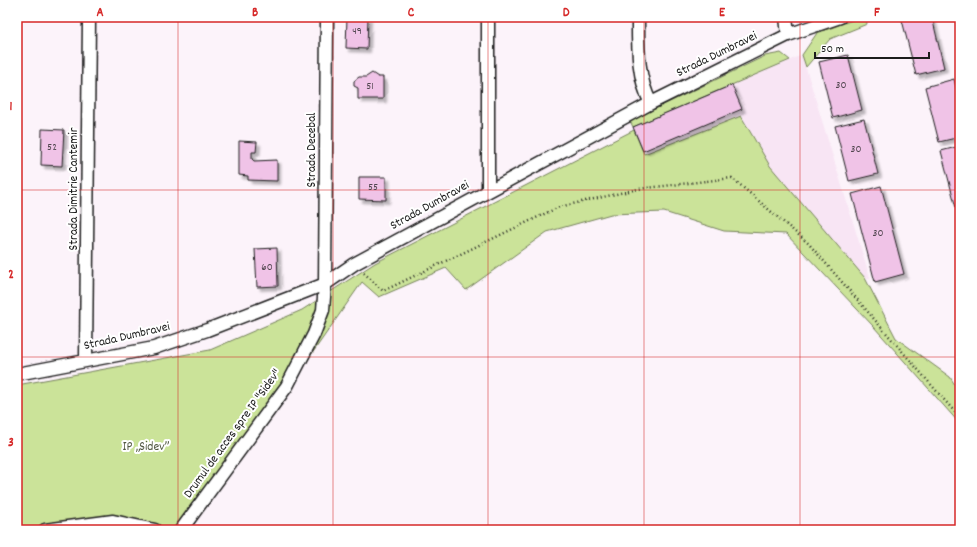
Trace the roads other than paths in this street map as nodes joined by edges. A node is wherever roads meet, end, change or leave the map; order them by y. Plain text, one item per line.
1 (89, 17) edge
2 (327, 17) edge
3 (488, 17) edge
4 (638, 17) edge
5 (786, 17) edge
6 (840, 17) edge
7 (788, 35) junction
8 (651, 103) junction
9 (488, 190) junction
10 (325, 284) junction
11 (86, 361) junction
12 (17, 374) edge
13 (45, 530) edge
14 (155, 530) edge
15 (180, 530) edge

1 - 11 street, Strada Dimitrie Cantemir
2 - 10 street, Strada Decebal
3 - 9 street
4 - 8 street
5 - 7 street
6 - 7 street, Strada Dumbravei
7 - 8 street, Strada Dumbravei
8 - 9 street, Strada Dumbravei
9 - 10 street, Strada Dumbravei
10 - 11 street, Strada Dumbravei
10 - 15 street, Drumul de acces spre IP "Sidev"
11 - 12 street, Strada Dumbravei
13 - 14 street

